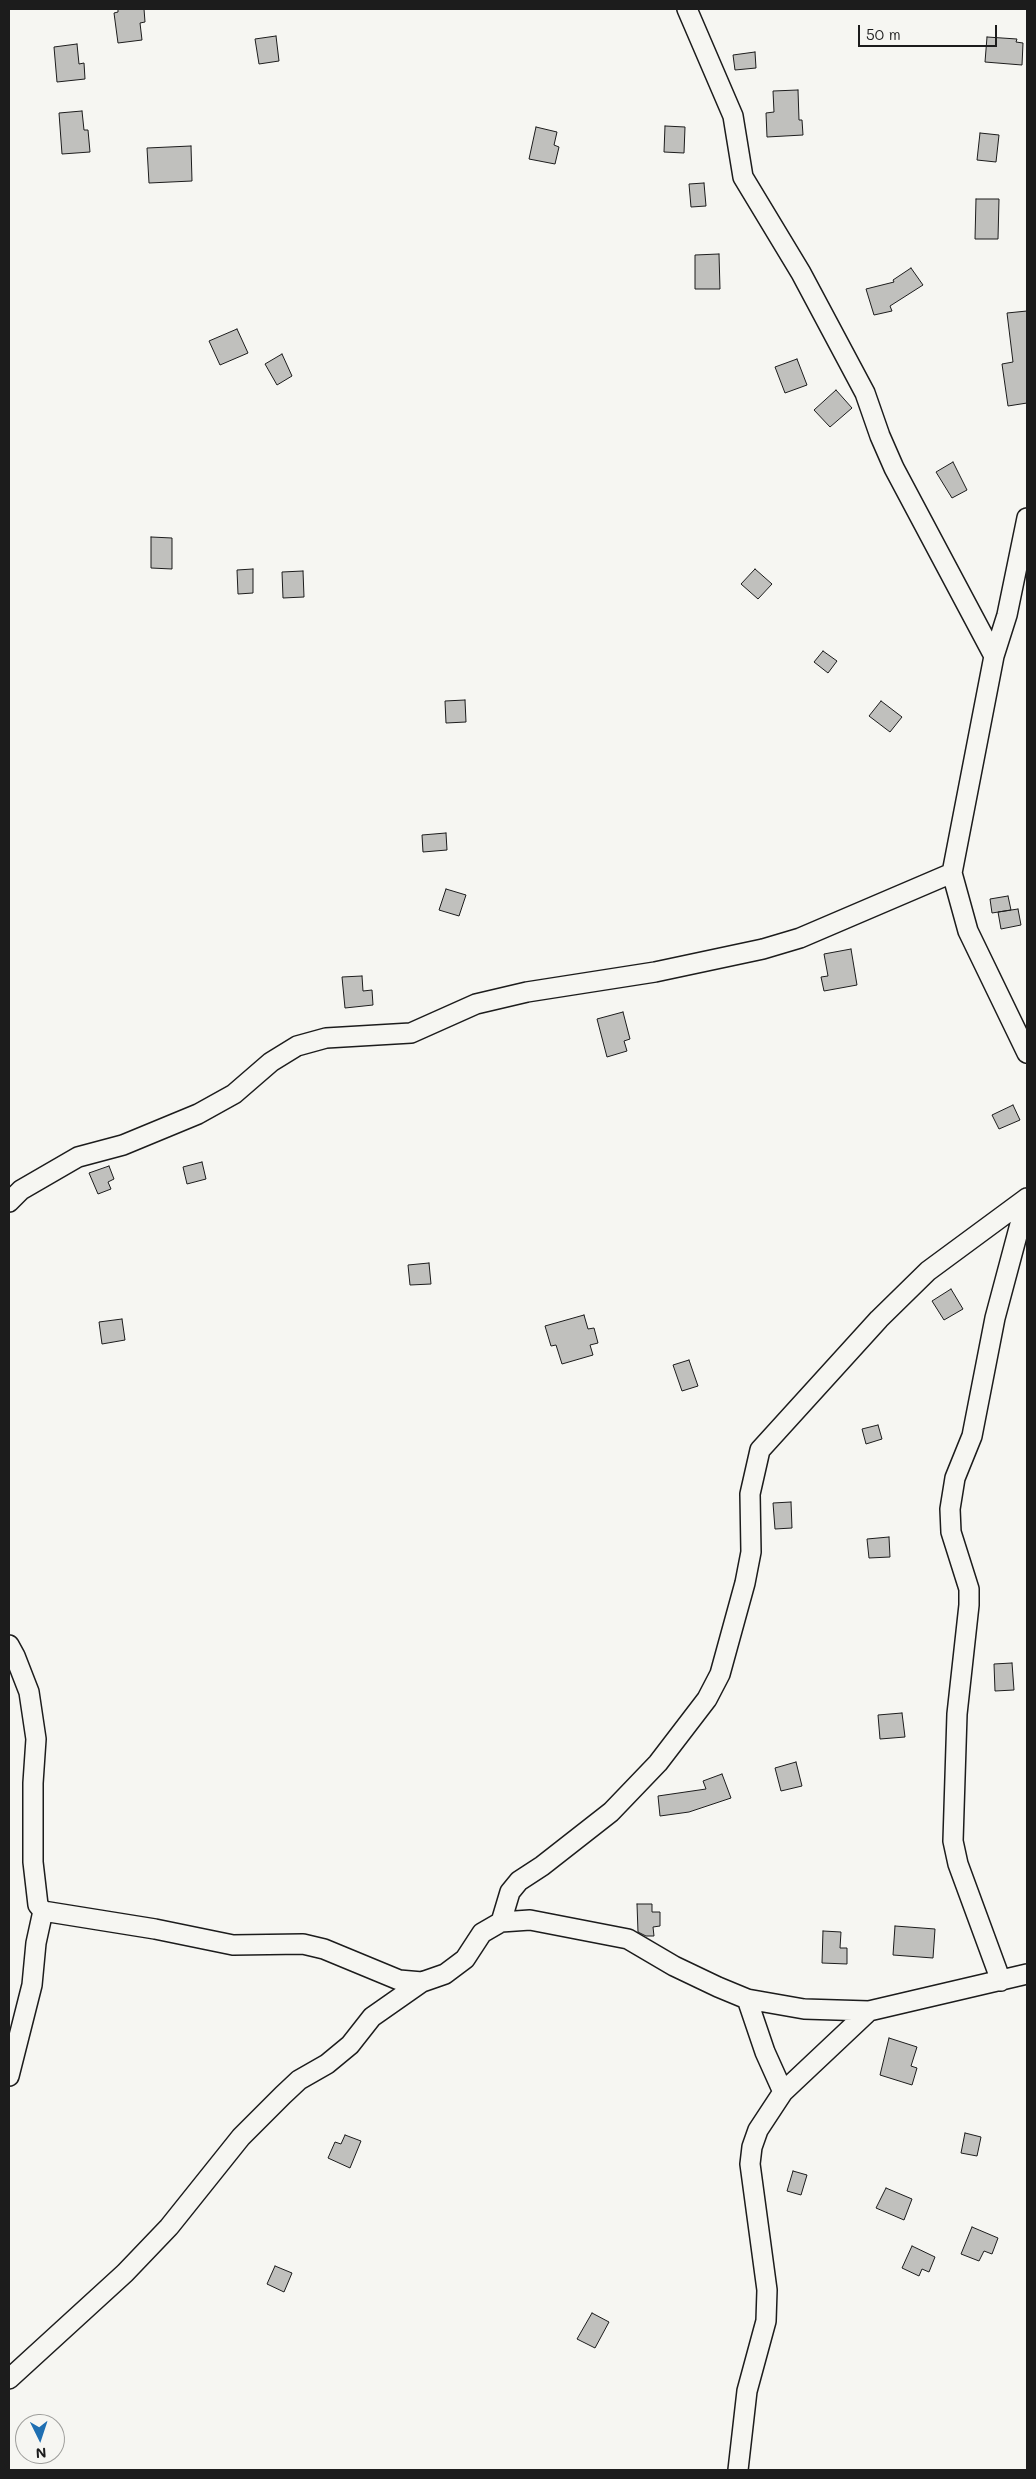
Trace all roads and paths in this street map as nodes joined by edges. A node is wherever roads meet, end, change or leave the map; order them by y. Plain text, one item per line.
1 (687, 9) edge
2 (1027, 518) edge
3 (994, 656) junction
4 (952, 873) junction
5 (1027, 1052) edge
6 (1027, 1198) edge
7 (9, 1202) edge
8 (9, 1645) edge
9 (43, 1911) junction
10 (501, 1922) junction
11 (1027, 1974) edge
12 (1001, 1981) junction
13 (422, 1982) junction
14 (747, 1999) junction
15 (869, 2011) junction
16 (9, 2076) edge
17 (783, 2092) junction
18 (9, 2379) edge
19 (738, 2470) edge

1 - 3 street
2 - 3 street
3 - 4 street
4 - 5 street
4 - 7 street
6 - 10 street
6 - 12 street
8 - 9 street
9 - 13 street
9 - 16 street
10 - 13 street
10 - 14 street
11 - 12 street
12 - 15 street
13 - 18 street
14 - 15 street
14 - 17 street
15 - 17 street
17 - 19 street

